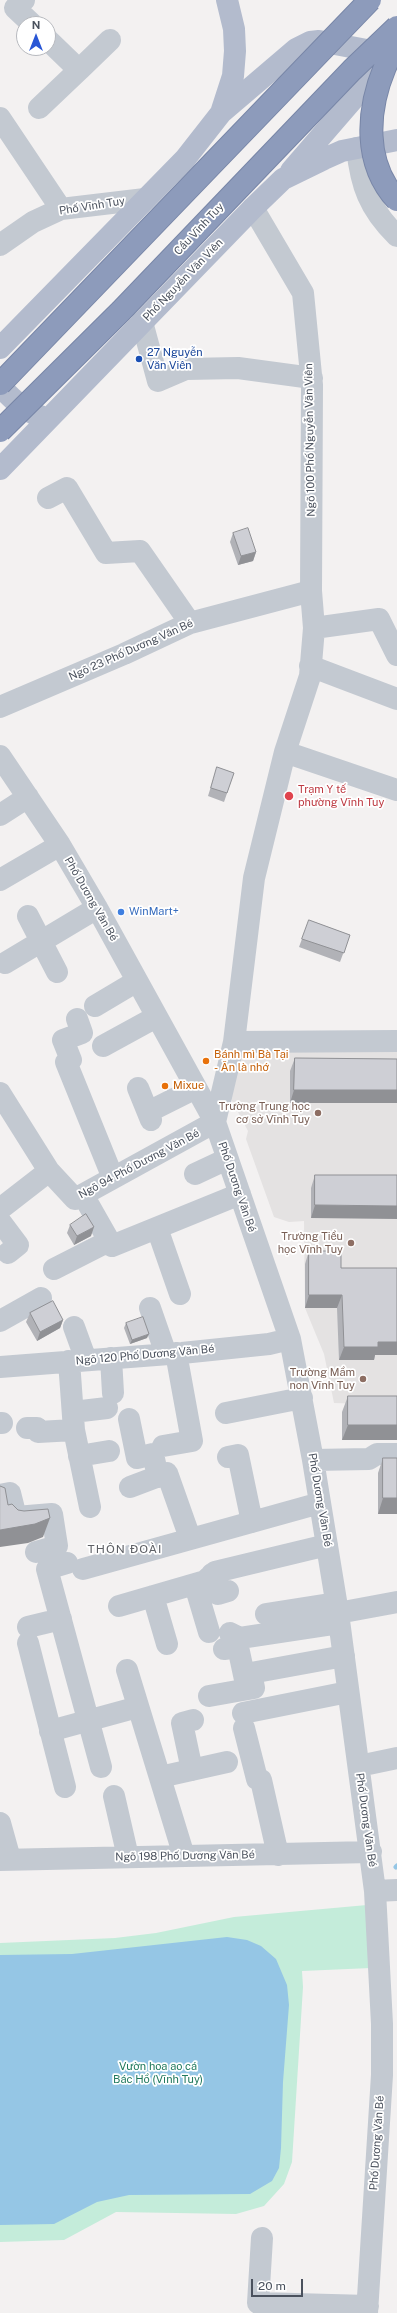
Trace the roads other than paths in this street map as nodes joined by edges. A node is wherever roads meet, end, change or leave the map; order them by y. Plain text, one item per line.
1 (24, 0) edge
2 (227, 0) edge
3 (370, 0) edge
4 (24, 16) edge
5 (397, 27) edge
6 (110, 40) dead end
7 (397, 42) edge
8 (56, 48) edge
9 (364, 51) junction
10 (397, 55) edge
11 (79, 70) junction
12 (39, 108) dead end
13 (221, 113) junction
14 (0, 118) edge
15 (397, 140) edge
16 (357, 148) junction
17 (283, 179) junction
18 (145, 199) junction
19 (397, 200) edge
20 (253, 208) junction
21 (61, 209) junction
22 (397, 236) edge
23 (0, 245) edge
24 (142, 322) junction
25 (0, 348) edge
26 (312, 378) junction
27 (0, 385) edge
28 (54, 414) junction
29 (0, 431) edge
30 (0, 461) edge
31 (48, 498) dead end
32 (311, 591) junction
33 (190, 623) junction
34 (314, 628) junction
35 (397, 655) edge
36 (310, 666) junction
37 (397, 699) edge
38 (0, 707) edge
39 (285, 752) junction
40 (0, 756) edge
41 (397, 790) edge
42 (28, 797) junction
43 (0, 815) edge
44 (60, 845) junction
45 (0, 880) edge
46 (97, 908) junction
47 (28, 916) dead end
48 (41, 941) junction
49 (5, 963) dead end
50 (57, 972) dead end
51 (136, 981) junction
52 (95, 1006) dead end
53 (156, 1017) junction
54 (77, 1019) dead end
55 (397, 1041) edge
56 (234, 1042) junction
57 (104, 1046) dead end
58 (138, 1088) dead end
59 (196, 1088) junction
60 (2, 1099) edge
61 (215, 1122) junction
62 (227, 1158) junction
63 (49, 1171) junction
64 (194, 1174) dead end
65 (113, 1178) junction
66 (240, 1194) junction
67 (83, 1195) junction
68 (0, 1209) edge
69 (0, 1221) edge
70 (157, 1228) junction
71 (109, 1241) junction
72 (8, 1253) dead end
73 (54, 1269) dead end
74 (180, 1294) dead end
75 (41, 1298) dead end
76 (150, 1308) dead end
77 (0, 1321) edge
78 (74, 1327) dead end
79 (290, 1339) junction
80 (171, 1354) junction
81 (111, 1358) junction
82 (77, 1361) junction
83 (1, 1364) edge
84 (302, 1398) junction
85 (226, 1413) dead end
86 (130, 1419) dead end
87 (73, 1421) junction
88 (27, 1428) dead end
89 (163, 1446) dead end
90 (109, 1451) dead end
91 (397, 1454) edge
92 (79, 1456) junction
93 (228, 1457) dead end
94 (313, 1460) junction
95 (158, 1477) junction
96 (130, 1487) dead end
97 (0, 1495) edge
98 (320, 1503) junction
99 (90, 1508) dead end
100 (252, 1522) junction
101 (190, 1538) junction
102 (327, 1545) junction
103 (36, 1552) dead end
104 (203, 1579) junction
105 (228, 1591) dead end
106 (152, 1596) junction
107 (397, 1602) edge
108 (119, 1606) dead end
109 (338, 1613) junction
110 (266, 1614) dead end
111 (61, 1619) junction
112 (221, 1638) junction
113 (167, 1644) dead end
114 (344, 1656) junction
115 (127, 1670) dead end
116 (243, 1690) junction
117 (348, 1692) junction
118 (209, 1696) dead end
119 (138, 1708) junction
120 (193, 1720) dead end
121 (244, 1720) junction
122 (89, 1721) junction
123 (50, 1731) junction
124 (397, 1758) edge
125 (227, 1762) dead end
126 (359, 1766) junction
127 (101, 1767) dead end
128 (192, 1770) junction
129 (160, 1777) junction
130 (65, 1787) dead end
131 (114, 1796) dead end
132 (0, 1823) edge
133 (371, 1852) junction
134 (278, 1855) junction
135 (184, 1856) junction
136 (128, 1857) junction
137 (5, 1860) edge
138 (397, 1890) edge
139 (375, 1891) junction
140 (390, 2024) edge
141 (389, 2076) edge
142 (262, 2238) dead end
143 (368, 2310) edge

1 - 4 street
2 - 13 main road
3 - 27 highway, bridge
5 - 29 highway, Cầu Vĩnh Tuy, bridge
6 - 11 street
7 - 19 highway, bridge
8 - 11 street
9 - 10 main road
9 - 13 main road
9 - 17 main road
11 - 12 street
13 - 18 main road
14 - 21 street
15 - 16 main road, Phố Nguyễn Văn Viên
16 - 17 main road, Phố Nguyễn Văn Viên
16 - 22 street
17 - 20 main road, Phố Nguyễn Văn Viên
18 - 21 street, Phố Vĩnh Tuy
18 - 25 main road
20 - 24 main road, Phố Nguyễn Văn Viên
20 - 26 street, Ngõ 100 Phố Nguyễn Văn Viên
21 - 23 street, Phố Vĩnh Tuy
24 - 26 street
24 - 28 main road, Phố Nguyễn Văn Viên
26 - 32 street, Ngõ 100 Phố Nguyễn Văn Viên
27 - 28 main road
28 - 30 main road, Phố Nguyễn Văn Viên
31 - 33 street
32 - 33 street, Ngõ 23 Phố Dương Văn Bé
32 - 34 street, Ngõ 100 Phố Nguyễn Văn Viên
33 - 38 street, Ngõ 23 Phố Dương Văn Bé
34 - 35 street
34 - 36 street, Ngõ 100 Phố Nguyễn Văn Viên
36 - 37 street
36 - 39 street, Ngõ 100 Phố Nguyễn Văn Viên
39 - 41 street
39 - 56 street, Ngõ 100 Phố Nguyễn Văn Viên
40 - 42 street, Phố Dương Văn Bé
42 - 43 street
42 - 44 street, Phố Dương Văn Bé
44 - 45 street
44 - 46 street, Phố Dương Văn Bé
46 - 48 street
46 - 51 street, Phố Dương Văn Bé
47 - 48 street
48 - 49 street
48 - 50 street
51 - 52 street
51 - 53 street, Phố Dương Văn Bé
53 - 57 street
53 - 59 street, Phố Dương Văn Bé
54 - 65 street
55 - 56 street
56 - 61 street, Ngõ 100 Phố Nguyễn Văn Viên
58 - 59 street
59 - 61 street, Phố Dương Văn Bé
60 - 63 street
61 - 62 street, Phố Dương Văn Bé
61 - 65 street, Ngõ 94 Phố Dương Văn Bé
62 - 64 street
62 - 66 street, Phố Dương Văn Bé
63 - 67 street, Ngõ 94 Phố Dương Văn Bé
63 - 68 street
65 - 67 street, Ngõ 94 Phố Dương Văn Bé
66 - 70 street
66 - 79 street, Phố Dương Văn Bé
67 - 71 street
69 - 72 street
70 - 71 street
70 - 74 street
71 - 73 street
75 - 77 street
76 - 80 street
78 - 82 street
79 - 80 street, Ngõ 120 Phố Dương Văn Bé
79 - 84 street, Phố Dương Văn Bé
80 - 81 street, Ngõ 120 Phố Dương Văn Bé
80 - 89 street
81 - 82 street, Ngõ 120 Phố Dương Văn Bé
81 - 87 street
82 - 83 street, Ngõ 120 Phố Dương Văn Bé
82 - 87 street
84 - 85 street
84 - 94 street, Phố Dương Văn Bé
86 - 95 street
87 - 88 street
87 - 92 street
90 - 92 street
91 - 94 street
92 - 99 street
93 - 100 street
94 - 98 street, Phố Dương Văn Bé
95 - 96 street
95 - 101 street
97 - 103 street
98 - 100 street
98 - 102 street, Phố Dương Văn Bé
100 - 101 street
101 - 111 street
102 - 104 street
102 - 109 street, Phố Dương Văn Bé
104 - 105 street
104 - 106 street
104 - 112 street
106 - 108 street
106 - 113 street
107 - 109 street
109 - 110 street
109 - 112 street
109 - 114 street, Phố Dương Văn Bé
111 - 122 street
111 - 123 street
112 - 116 street
114 - 116 street
114 - 117 street, Phố Dương Văn Bé
115 - 119 street
116 - 118 street
116 - 121 street
117 - 121 street
117 - 126 street, Phố Dương Văn Bé
119 - 122 street
119 - 129 street
120 - 128 street
121 - 134 street
122 - 123 street
122 - 127 street
123 - 130 street
124 - 126 street
125 - 128 street
126 - 133 street, Phố Dương Văn Bé
128 - 129 street
129 - 135 street
131 - 136 street
132 - 137 street
133 - 134 street, Ngõ 198 Phố Dương Văn Bé
133 - 139 street, Phố Dương Văn Bé
134 - 135 street, Ngõ 198 Phố Dương Văn Bé
135 - 136 street, Ngõ 198 Phố Dương Văn Bé
136 - 137 street, Ngõ 198 Phố Dương Văn Bé
138 - 139 street
139 - 140 street, Phố Dương Văn Bé
140 - 141 street, Phố Dương Văn Bé
141 - 143 street, Phố Dương Văn Bé
142 - 143 street

